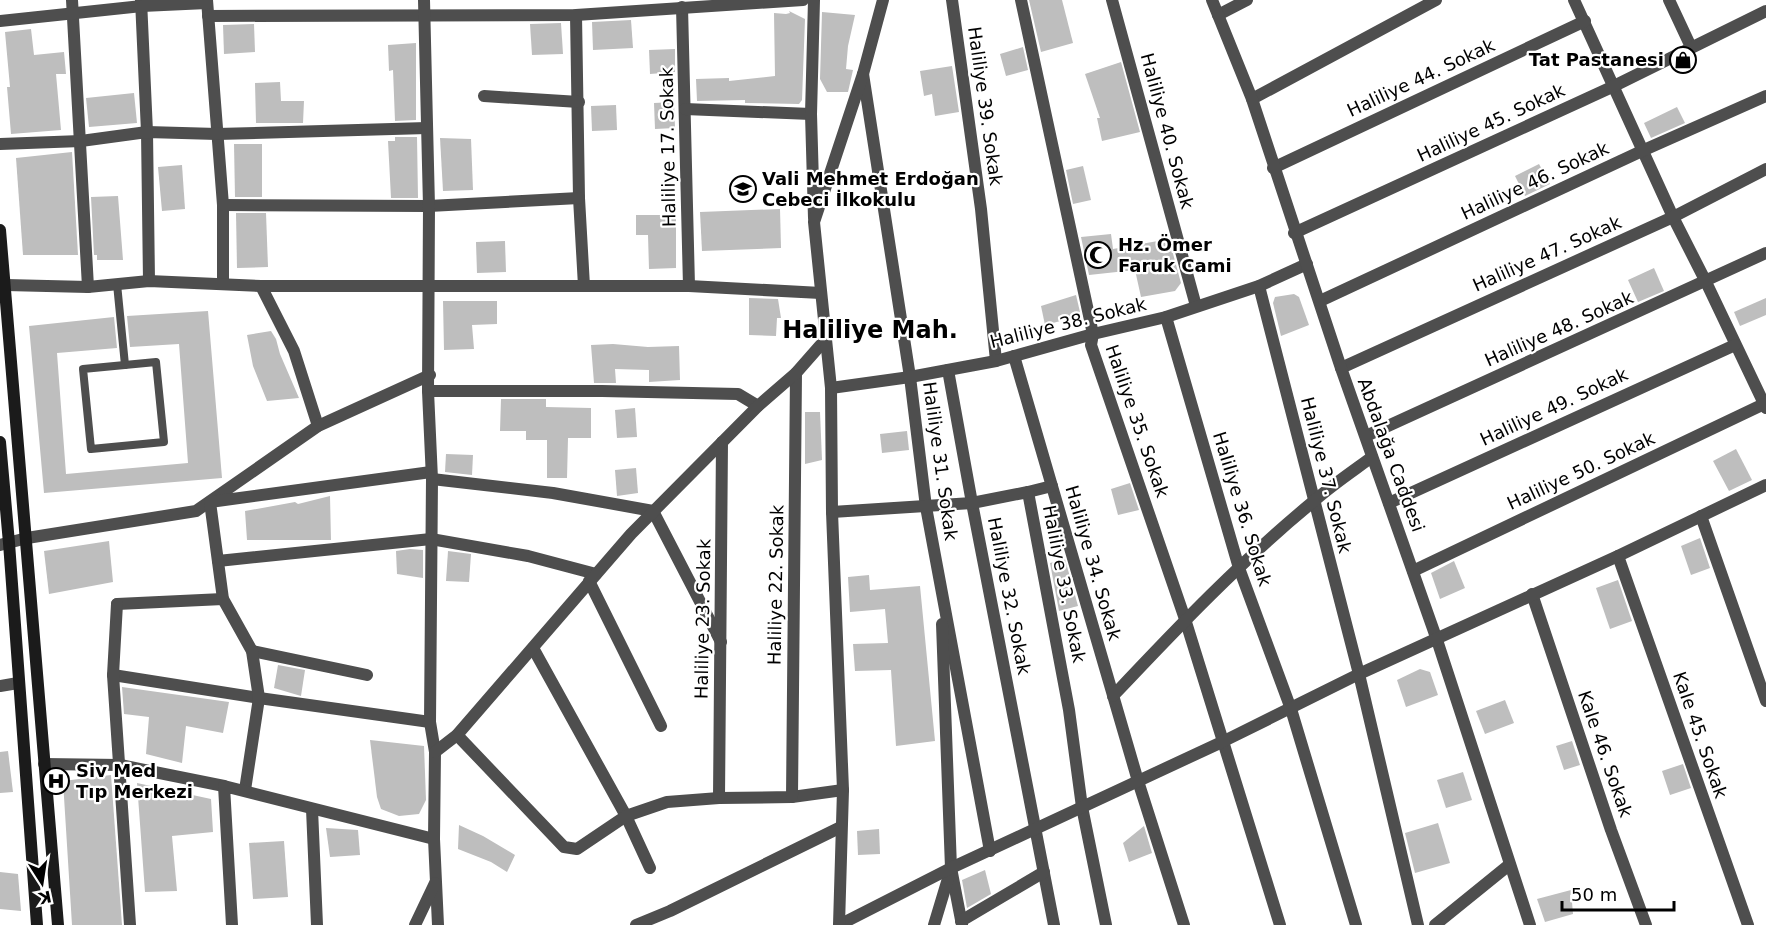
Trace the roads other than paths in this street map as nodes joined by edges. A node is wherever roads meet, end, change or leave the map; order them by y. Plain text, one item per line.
1 (424, 0) edge
2 (804, 0) edge
3 (814, 0) edge
4 (883, 0) edge
5 (952, 0) edge
6 (1021, 0) edge
7 (1112, 0) edge
8 (1212, 0) edge
9 (1247, 0) edge
10 (1436, 0) edge
11 (1574, 0) edge
12 (1669, 0) edge
13 (207, 1) edge
14 (141, 3) edge
15 (72, 6) edge
16 (682, 6) junction
17 (1766, 11) edge
18 (425, 15) junction
19 (576, 15) junction
20 (1218, 15) junction
21 (208, 16) junction
22 (0, 21) edge
23 (1585, 21) junction
24 (1691, 47) junction
25 (863, 74) junction
26 (1612, 87) junction
27 (484, 96) dead end
28 (1766, 96) edge
29 (1251, 99) junction
30 (579, 102) junction
31 (685, 109) junction
32 (811, 114) junction
33 (427, 128) junction
34 (147, 132) junction
35 (217, 134) junction
36 (81, 141) junction
37 (0, 144) edge
38 (1644, 150) junction
39 (1273, 168) junction
40 (1766, 169) edge
41 (579, 198) junction
42 (223, 205) junction
43 (429, 206) junction
44 (1673, 217) junction
45 (814, 222) junction
46 (0, 230) edge
47 (1294, 233) junction
48 (1766, 253) edge
49 (1306, 264) junction
50 (149, 281) junction
51 (1706, 282) junction
52 (224, 283) junction
53 (117, 284) junction
54 (6, 285) junction
55 (261, 286) junction
56 (584, 286) junction
57 (689, 286) junction
58 (1259, 286) junction
59 (88, 287) junction
60 (427, 287) junction
61 (821, 292) junction
62 (1320, 301) junction
63 (1196, 306) junction
64 (1166, 317) junction
65 (1093, 334) junction
66 (825, 340) junction
67 (1735, 345) junction
68 (1014, 356) junction
69 (996, 361) junction
70 (125, 365) junction
71 (1341, 368) junction
72 (948, 370) junction
73 (796, 373) junction
74 (430, 375) junction
75 (910, 377) junction
76 (831, 388) junction
77 (428, 391) junction
78 (758, 406) junction
79 (1765, 406) edge
80 (318, 426) junction
81 (1366, 436) junction
82 (0, 442) edge
83 (722, 442) junction
84 (1372, 457) junction
85 (431, 476) junction
86 (1766, 485) edge
87 (1052, 486) junction
88 (1028, 492) junction
89 (1313, 501) junction
90 (210, 502) junction
91 (972, 503) junction
92 (1389, 503) junction
93 (926, 507) junction
94 (653, 512) junction
95 (832, 512) junction
96 (1701, 516) junction
97 (27, 538) junction
98 (431, 539) junction
99 (5, 544) edge
100 (1618, 556) junction
101 (218, 561) junction
102 (1239, 568) junction
103 (1413, 571) junction
104 (593, 578) junction
105 (940, 581) junction
106 (1532, 594) junction
107 (223, 598) junction
108 (1185, 619) junction
109 (1437, 640) junction
110 (721, 642) junction
111 (533, 648) junction
112 (252, 651) junction
113 (1359, 674) junction
114 (112, 675) junction
115 (367, 675) dead end
116 (18, 683) junction
117 (0, 686) edge
118 (1113, 696) junction
119 (260, 698) junction
120 (1766, 700) edge
121 (1291, 709) junction
122 (429, 722) junction
123 (661, 726) dead end
124 (457, 735) junction
125 (1222, 741) junction
126 (435, 752) junction
127 (45, 764) junction
128 (120, 765) junction
129 (1138, 781) junction
130 (224, 786) junction
131 (245, 790) junction
132 (843, 790) junction
133 (792, 797) junction
134 (719, 798) junction
135 (1082, 807) junction
136 (312, 809) junction
137 (626, 816) junction
138 (841, 827) junction
139 (1036, 828) junction
140 (434, 839) junction
141 (990, 851) junction
142 (1509, 865) junction
143 (650, 868) dead end
144 (951, 868) junction
145 (1044, 872) junction
146 (435, 882) junction
147 (961, 923) edge
148 (37, 925) edge
149 (58, 925) edge
150 (130, 925) edge
151 (232, 925) edge
152 (317, 925) edge
153 (416, 925) edge
154 (438, 925) edge
155 (636, 925) edge
156 (934, 925) edge
157 (1054, 925) edge
158 (1106, 925) edge
159 (1184, 925) edge
160 (1280, 925) edge
161 (1356, 925) edge
162 (1418, 925) edge
163 (1435, 925) edge
164 (1530, 925) edge
165 (1646, 925) edge
166 (1748, 925) edge

1 - 18 street
2 - 16 street
3 - 32 street
4 - 25 street
5 - 69 street, Haliliye 39. Sokak
6 - 65 street, Haliliye 35. Sokak
7 - 63 street, Haliliye 40. Sokak
8 - 20 street, Abdalağa Caddesi
9 - 20 street
10 - 29 street
11 - 23 street
12 - 24 street
13 - 14 street
13 - 21 street
14 - 15 street
14 - 34 street
15 - 22 street
15 - 36 street
16 - 19 street
16 - 31 street, Haliliye 17. Sokak
17 - 24 street, Haliliye 45. Sokak
18 - 19 street
18 - 21 street
18 - 33 street
19 - 30 street
20 - 29 street, Abdalağa Caddesi
21 - 35 street
23 - 26 street
23 - 39 street, Haliliye 44. Sokak
24 - 26 street, Haliliye 45. Sokak
25 - 45 street
25 - 75 street, Haliliye 31. Sokak
26 - 38 street
26 - 47 street, Haliliye 45. Sokak
27 - 30 street
28 - 38 street, Haliliye 46. Sokak
29 - 39 street, Abdalağa Caddesi
30 - 41 street
31 - 32 street
31 - 57 street, Haliliye 17. Sokak
32 - 45 street
33 - 35 street
33 - 43 street
34 - 35 street
34 - 36 street
34 - 50 street
35 - 42 street
36 - 37 street
36 - 59 street
38 - 44 street
38 - 62 street, Haliliye 46. Sokak
39 - 47 street, Abdalağa Caddesi
40 - 44 street, Haliliye 47. Sokak
41 - 43 street
41 - 56 street
42 - 43 street
42 - 52 street
43 - 60 street
44 - 51 street
44 - 71 street, Haliliye 47. Sokak
45 - 61 street
46 - 54 main road
47 - 49 street, Abdalağa Caddesi
48 - 51 street, Haliliye 48. Sokak
49 - 58 street, Haliliye 38. Sokak
49 - 62 street, Abdalağa Caddesi
50 - 52 street
50 - 53 street
51 - 67 street
51 - 81 street, Haliliye 48. Sokak
52 - 55 street
53 - 59 street
53 - 70 lane
54 - 59 street
54 - 97 main road
55 - 60 street
55 - 80 street
56 - 57 street
56 - 60 street
57 - 61 street
58 - 63 street, Haliliye 38. Sokak
58 - 89 street, Haliliye 37. Sokak
60 - 74 street
61 - 66 street
62 - 71 street, Abdalağa Caddesi
63 - 64 street, Haliliye 38. Sokak
64 - 65 street, Haliliye 38. Sokak
64 - 102 street, Haliliye 36. Sokak
65 - 68 street, Haliliye 38. Sokak
65 - 108 street, Haliliye 35. Sokak
66 - 73 street
66 - 76 street
67 - 79 street
67 - 92 street, Haliliye 49. Sokak
68 - 69 street, Haliliye 38. Sokak
68 - 87 street, Haliliye 34. Sokak
69 - 72 street, Haliliye 38. Sokak
70 - 70 lane
71 - 81 street, Abdalağa Caddesi
72 - 75 street, Haliliye 38. Sokak
72 - 91 street, Haliliye 32. Sokak
73 - 78 street
73 - 133 street, Haliliye 22. Sokak
74 - 77 street
74 - 80 street
75 - 76 street, Haliliye 38. Sokak
75 - 93 street, Haliliye 31. Sokak
76 - 95 street
77 - 78 street
77 - 85 street
78 - 83 street
79 - 103 street, Haliliye 50. Sokak
80 - 90 street
81 - 84 street, Abdalağa Caddesi
82 - 99 main road
83 - 94 street
83 - 110 street, Haliliye 23. Sokak
84 - 89 street
84 - 92 street, Abdalağa Caddesi
85 - 90 street
85 - 94 street
85 - 98 street
86 - 96 street
87 - 88 street
87 - 118 street, Haliliye 34. Sokak
88 - 91 street, Haliliye 33. Sokak
88 - 135 street, Haliliye 33. Sokak
89 - 102 street
89 - 113 street, Haliliye 37. Sokak
90 - 97 street
90 - 101 street
91 - 93 street, Haliliye 33. Sokak
91 - 139 street, Haliliye 32. Sokak
92 - 103 street, Abdalağa Caddesi
93 - 95 street, Haliliye 33. Sokak
93 - 105 street, Haliliye 31. Sokak
94 - 104 street
94 - 110 street
95 - 132 street
96 - 100 street
96 - 120 street
97 - 99 street
97 - 127 main road
98 - 101 street
98 - 104 street
98 - 122 street
99 - 116 main road
100 - 106 street
100 - 166 street, Kale 45. Sokak
101 - 107 street
102 - 108 street
102 - 121 street, Haliliye 36. Sokak
103 - 109 street, Abdalağa Caddesi
104 - 111 street
104 - 123 street
105 - 141 street, Haliliye 31. Sokak
105 - 144 street
106 - 109 street
106 - 165 street, Kale 46. Sokak
107 - 112 street
107 - 114 street
108 - 118 street
108 - 125 street, Haliliye 35. Sokak
109 - 113 street
109 - 142 street, Abdalağa Caddesi
110 - 134 street, Haliliye 23. Sokak
111 - 124 street
111 - 137 street
112 - 115 street
112 - 119 street
113 - 121 street
113 - 162 street, Haliliye 37. Sokak
114 - 119 street
114 - 128 street
116 - 117 street
116 - 148 main road
118 - 129 street, Haliliye 34. Sokak
119 - 122 street
119 - 131 street
121 - 125 street
121 - 161 street, Haliliye 36. Sokak
122 - 126 street
124 - 126 street
124 - 137 street
125 - 129 street
125 - 160 street, Haliliye 35. Sokak
126 - 140 street
127 - 128 street
127 - 149 main road
128 - 130 street
128 - 150 street
129 - 135 street
129 - 159 street, Haliliye 34. Sokak
130 - 131 street
130 - 151 street
131 - 136 street
132 - 133 street
132 - 138 street
133 - 134 street
134 - 137 street
135 - 139 street
135 - 158 street, Haliliye 33. Sokak
136 - 140 street
136 - 152 street
137 - 143 street
138 - 144 street
138 - 155 street
139 - 141 street
139 - 145 street, Haliliye 32. Sokak
140 - 146 street
141 - 144 street
142 - 163 street
142 - 164 street, Abdalağa Caddesi
144 - 147 street
144 - 156 street
145 - 147 street
145 - 157 street, Haliliye 32. Sokak
146 - 153 street
146 - 154 street

